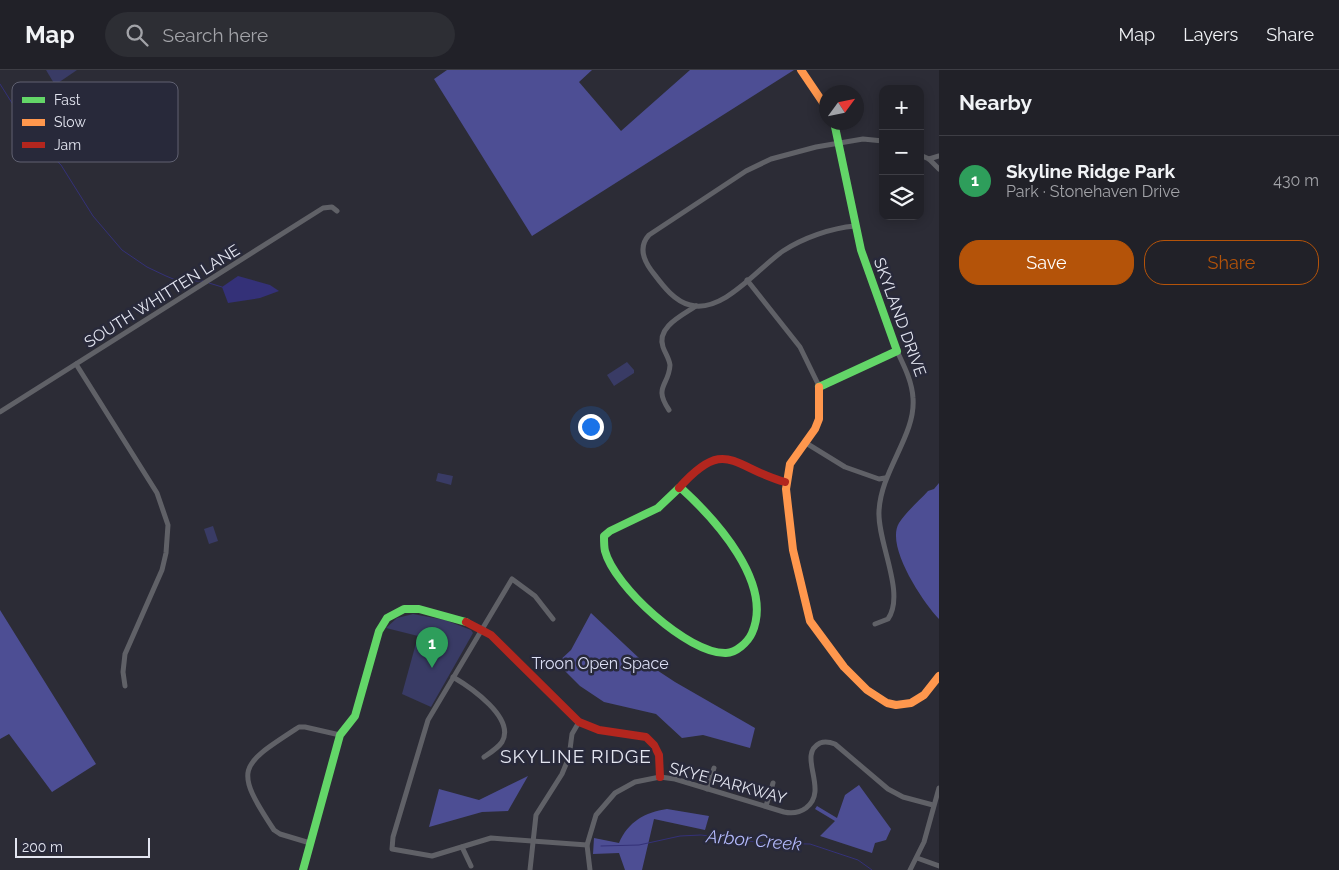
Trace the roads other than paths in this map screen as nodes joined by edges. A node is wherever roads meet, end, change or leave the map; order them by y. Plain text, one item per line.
1 (801, 70) edge
2 (819, 96) edge
3 (836, 130) edge
4 (879, 140) edge
5 (840, 143) junction
6 (939, 156) edge
7 (924, 157) edge
8 (930, 159) junction
9 (939, 168) edge
10 (337, 211) dead end
11 (855, 226) junction
12 (748, 280) junction
13 (696, 306) junction
14 (897, 351) junction
15 (76, 364) junction
16 (819, 386) junction
17 (654, 389) dead end
18 (661, 389) junction
19 (669, 410) dead end
20 (0, 412) edge
21 (806, 443) junction
22 (885, 478) junction
23 (785, 482) junction
24 (681, 488) junction
25 (553, 619) dead end
26 (874, 624) dead end
27 (482, 629) junction
28 (939, 676) edge
29 (453, 677) junction
30 (125, 686) dead end
31 (580, 722) junction
32 (340, 735) junction
33 (484, 757) dead end
34 (714, 768) dead end
35 (660, 777) junction
36 (773, 783) dead end
37 (939, 788) edge
38 (707, 789) junction
39 (934, 805) junction
40 (766, 806) junction
41 (532, 841) junction
42 (310, 843) junction
43 (587, 845) junction
44 (462, 847) junction
45 (917, 858) junction
46 (472, 866) dead end
47 (939, 866) edge
48 (303, 870) edge
49 (530, 870) edge
50 (590, 870) edge
51 (910, 870) edge

1 - 2 street
3 - 5 street, SKYLAND DRIVE
4 - 5 street
5 - 11 street, SKYLAND DRIVE
5 - 13 street
6 - 8 street
7 - 8 street
8 - 9 street
10 - 15 street, SOUTH WHITTEN LANE
11 - 12 street
11 - 14 street, SKYLAND DRIVE
12 - 13 street
12 - 16 street
13 - 18 street
14 - 16 street
14 - 22 street, SKYLAND DRIVE
15 - 20 street, SOUTH WHITTEN LANE
15 - 30 street
16 - 21 street
17 - 18 street
18 - 19 street
21 - 22 street
21 - 23 street
22 - 26 street, SKYLAND DRIVE
23 - 24 street
23 - 28 street
24 - 24 street
25 - 27 street
27 - 29 street
27 - 31 street
27 - 32 street
29 - 33 street
29 - 44 street
31 - 35 street
31 - 41 street
32 - 42 street
32 - 42 street
34 - 38 street
35 - 38 street, SKYE PARKWAY
35 - 43 street, SKYE PARKWAY
36 - 40 street
37 - 39 street
38 - 40 street, SKYE PARKWAY
39 - 40 street, SKYE PARKWAY
39 - 45 street
41 - 43 street
41 - 44 street
41 - 49 street
42 - 48 street
43 - 50 street, SKYE PARKWAY
44 - 46 street
45 - 47 street
45 - 51 street

